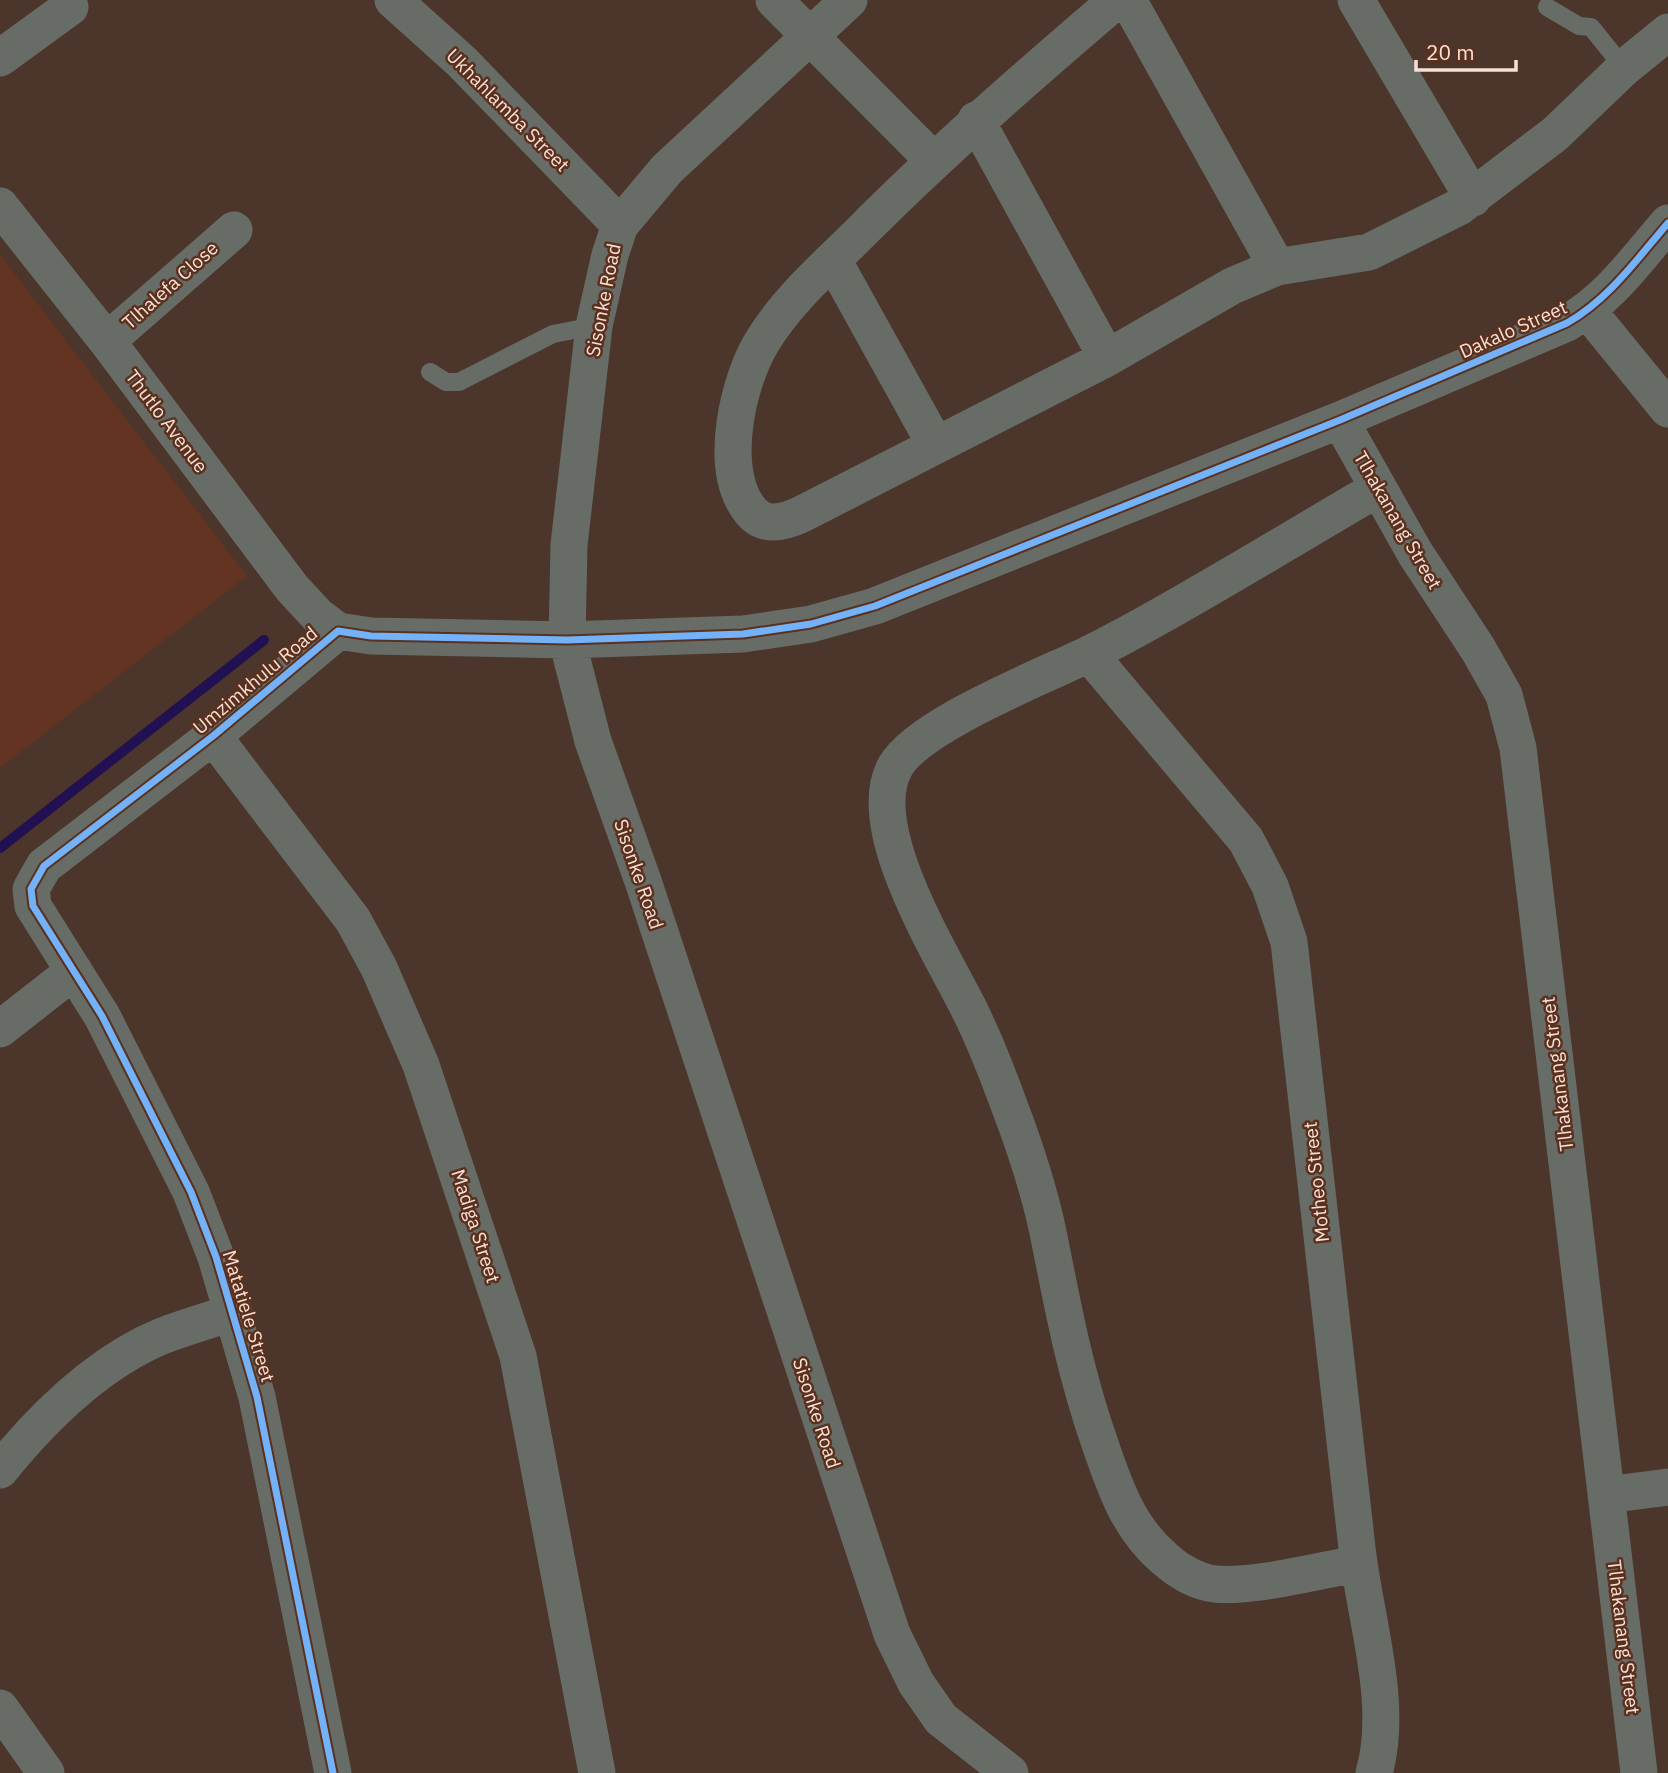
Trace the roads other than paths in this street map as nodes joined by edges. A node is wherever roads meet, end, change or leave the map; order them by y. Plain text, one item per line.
1 (393, 0) edge
2 (774, 0) edge
3 (849, 0) edge
4 (1116, 0) edge
5 (1128, 0) edge
6 (1356, 0) edge
7 (70, 7) dead end
8 (1547, 7) dead end
9 (1668, 32) edge
10 (808, 36) junction
11 (0, 58) edge
12 (1624, 68) junction
13 (976, 120) junction
14 (933, 160) junction
15 (1473, 198) junction
16 (0, 206) edge
17 (1668, 223) edge
18 (620, 225) junction
19 (233, 230) dead end
20 (833, 260) junction
21 (1277, 267) junction
22 (1588, 311) junction
23 (594, 326) junction
24 (107, 341) junction
25 (1107, 358) junction
26 (430, 372) dead end
27 (1668, 409) edge
28 (1340, 420) junction
29 (935, 444) junction
30 (1377, 489) junction
31 (338, 631) junction
32 (567, 640) junction
33 (1088, 654) junction
34 (213, 736) junction
35 (33, 906) joint
36 (74, 971) junction
37 (0, 1029) edge
38 (234, 1312) junction
39 (0, 1470) edge
40 (1668, 1487) edge
41 (1606, 1495) junction
42 (1359, 1564) junction
43 (0, 1708) edge
44 (1648, 1756) edge
45 (46, 1773) edge
46 (333, 1773) edge
47 (597, 1773) edge
48 (1010, 1773) edge
49 (1374, 1773) edge

1 - 18 street, Ukhahlamba Street
2 - 10 street
3 - 10 street, Sisonke Road
4 - 13 street
5 - 21 street
6 - 15 street
7 - 11 street
8 - 12 lane
9 - 12 street
10 - 14 street
10 - 18 street, Sisonke Road
12 - 15 street
13 - 14 street
13 - 25 street
14 - 20 street
15 - 21 street
16 - 24 street, Thutlo Avenue
17 - 22 street, Dakalo Street
18 - 23 street, Sisonke Road
19 - 24 street, Tlhalefa Close
20 - 29 street
20 - 29 street
21 - 25 street
22 - 27 street
22 - 28 street, Dakalo Street
23 - 26 lane
23 - 32 street, Sisonke Road
24 - 31 street, Thutlo Avenue
25 - 29 street
28 - 30 street, Tlhakanang Street
28 - 32 street, Dakalo Street
30 - 33 street
30 - 41 street, Tlhakanang Street
31 - 32 street, Umzimkhulu Road
31 - 34 street, Umzimkhulu Road
32 - 48 street, Sisonke Road
33 - 42 street, Motheo Street
33 - 42 street
34 - 35 street, Umzimkhulu Road
34 - 47 street, Madiga Street
35 - 36 street, Matatiele Street
36 - 37 street
36 - 38 street, Matatiele Street
38 - 39 street
38 - 46 street, Matatiele Street
40 - 41 street
41 - 44 street, Tlhakanang Street
42 - 49 street, Motheo Street
43 - 45 street

